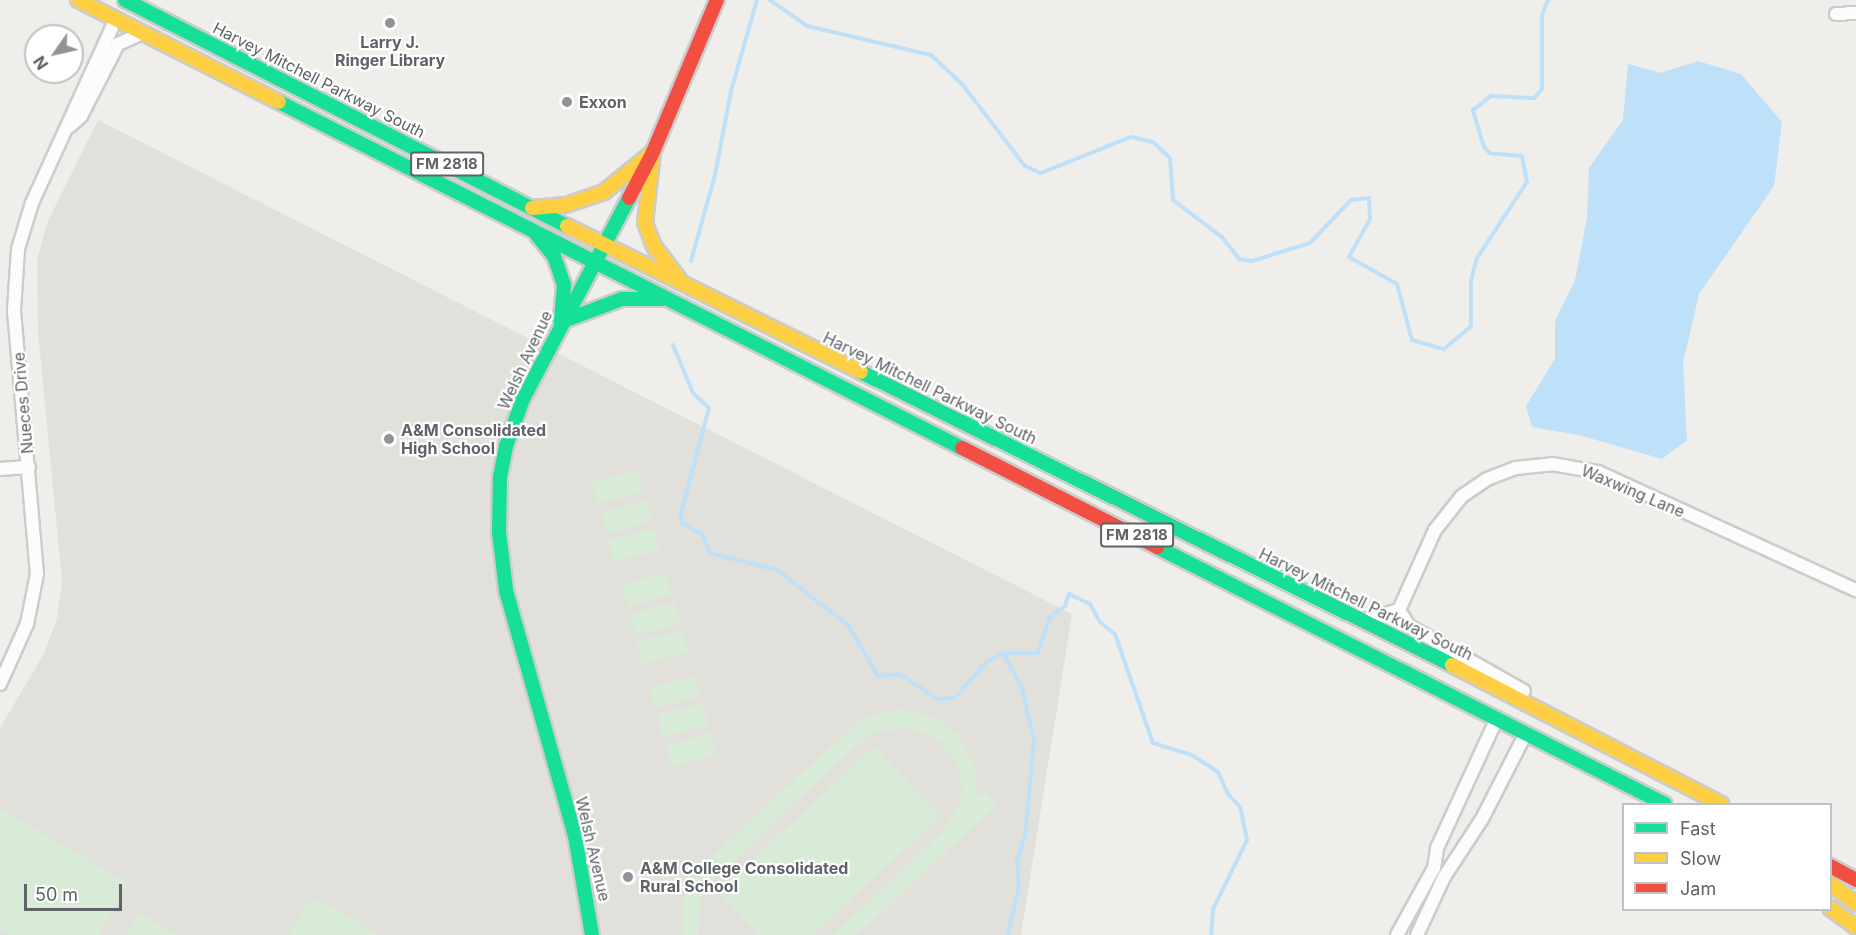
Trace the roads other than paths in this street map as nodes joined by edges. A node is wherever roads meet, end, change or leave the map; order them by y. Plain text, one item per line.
1 (78, 0) edge
2 (125, 0) edge
3 (717, 0) edge
4 (149, 12) junction
5 (1856, 13) edge
6 (1836, 14) dead end
7 (116, 19) junction
8 (143, 33) junction
9 (70, 126) junction
10 (652, 152) junction
11 (531, 208) junction
12 (532, 230) junction
13 (602, 244) junction
14 (593, 260) junction
15 (682, 283) junction
16 (673, 301) junction
17 (561, 321) junction
18 (29, 467) junction
19 (0, 469) edge
20 (1856, 590) edge
21 (1399, 610) junction
22 (1362, 620) junction
23 (0, 684) edge
24 (1497, 718) junction
25 (1567, 722) junction
26 (1526, 733) junction
27 (1663, 803) edge
28 (1720, 803) edge
29 (1832, 867) edge
30 (1856, 880) edge
31 (1832, 885) edge
32 (1856, 904) edge
33 (1832, 909) edge
34 (1856, 927) edge
35 (592, 935) edge
36 (1397, 935) edge
37 (1417, 935) edge

1 - 7 main road, FM 2818
2 - 4 main road, Harvey Mitchell Parkway South / FM 2818
3 - 10 main road, Welsh Avenue
4 - 7 main road
4 - 11 main road, Harvey Mitchell Parkway South / FM 2818
5 - 6 street
7 - 8 main road, FM 2818
7 - 9 street, Nueces Drive
8 - 9 street, Nueces Drive
8 - 12 main road, FM 2818
9 - 18 street, Nueces Drive
10 - 11 main road
10 - 13 main road, Welsh Avenue
10 - 15 main road
11 - 13 main road, Harvey Mitchell Parkway South / FM 2818
12 - 14 main road, FM 2818
12 - 17 main road
13 - 14 main road, Welsh Avenue
13 - 15 main road, Harvey Mitchell Parkway South / FM 2818
14 - 16 main road, FM 2818
14 - 17 main road, Welsh Avenue
15 - 22 main road, Harvey Mitchell Parkway South / FM 2818
16 - 17 main road
16 - 24 main road, FM 2818
17 - 35 main road, Welsh Avenue
18 - 19 street
18 - 23 street, Nueces Drive
20 - 21 street, Waxwing Lane
21 - 22 street
21 - 25 street
22 - 25 main road, Harvey Mitchell Parkway South / FM 2818
24 - 26 main road, FM 2818
24 - 36 street
25 - 28 main road, Harvey Mitchell Parkway South / FM 2818
26 - 27 main road, FM 2818
26 - 37 street
29 - 30 main road
31 - 32 main road
33 - 34 main road

